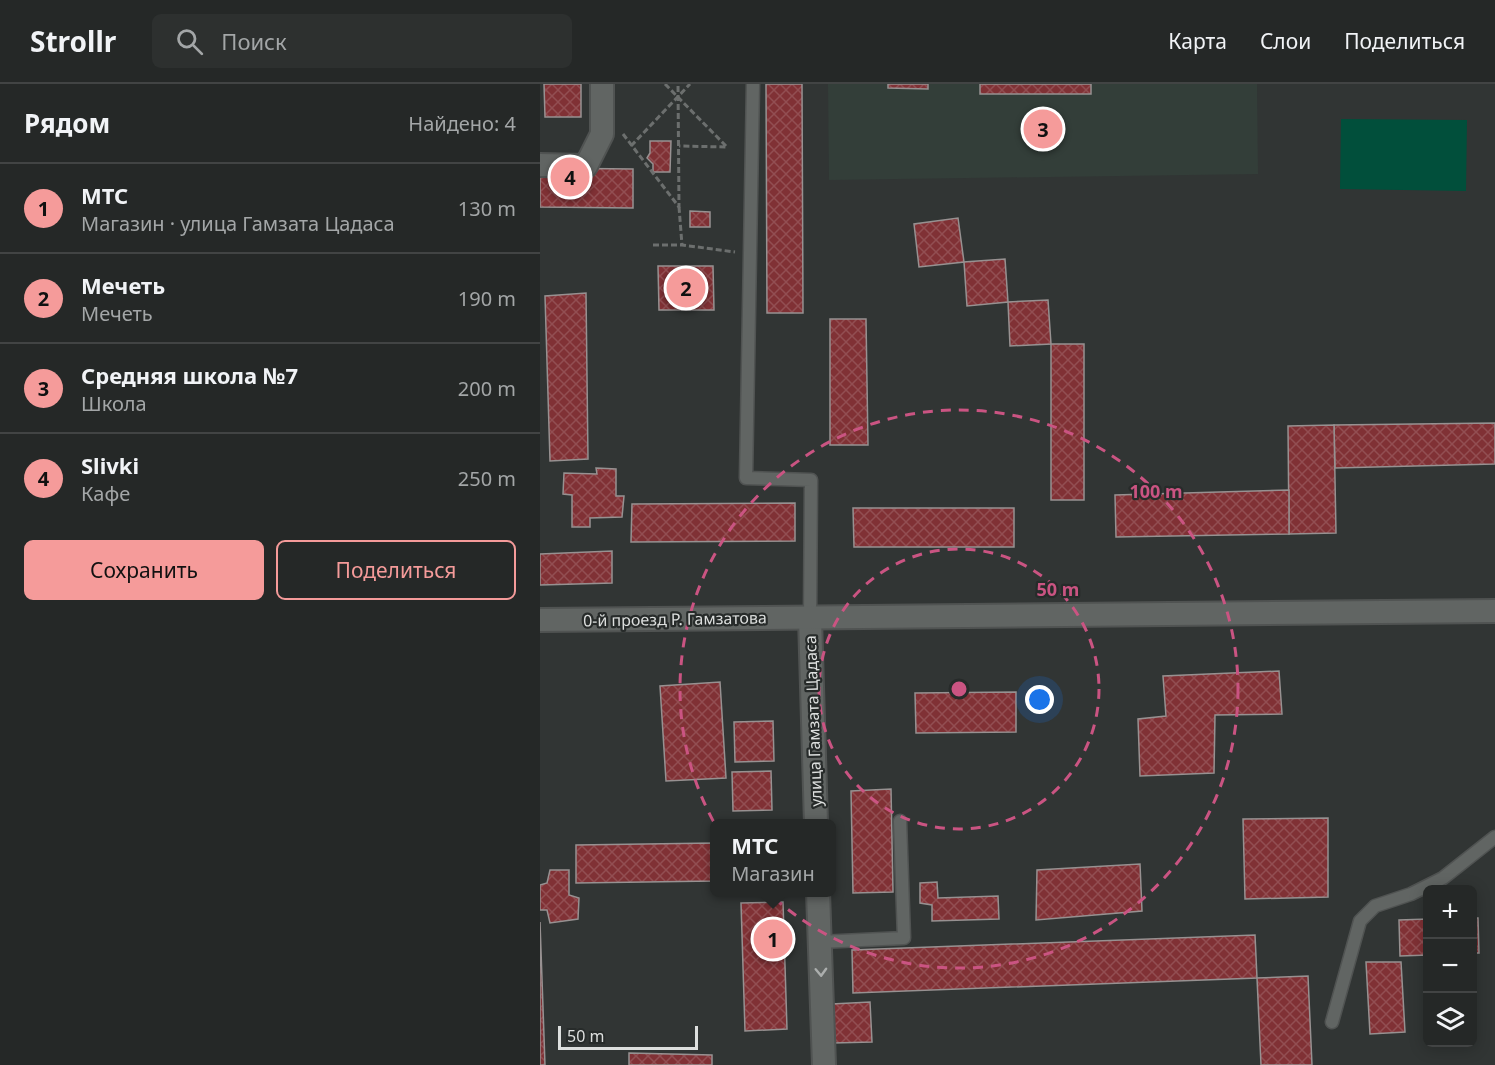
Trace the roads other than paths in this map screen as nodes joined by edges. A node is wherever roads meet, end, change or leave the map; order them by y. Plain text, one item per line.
1 (753, 84) edge
2 (602, 95) edge
3 (540, 165) edge
4 (1495, 610) edge
5 (810, 618) junction
6 (540, 620) edge
7 (816, 819) edge
8 (900, 821) dead end
9 (1495, 837) edge
10 (818, 897) edge
11 (820, 942) junction
12 (1332, 1022) dead end
13 (824, 1065) edge

1 - 5 lane
2 - 3 street
4 - 5 street, 0-й проезд Р. Гамзатова
5 - 6 street, 0-й проезд Р. Гамзатова
5 - 7 street, улица Гамзата Цадаса
8 - 11 lane
9 - 12 lane
10 - 11 street
11 -> 13 street

